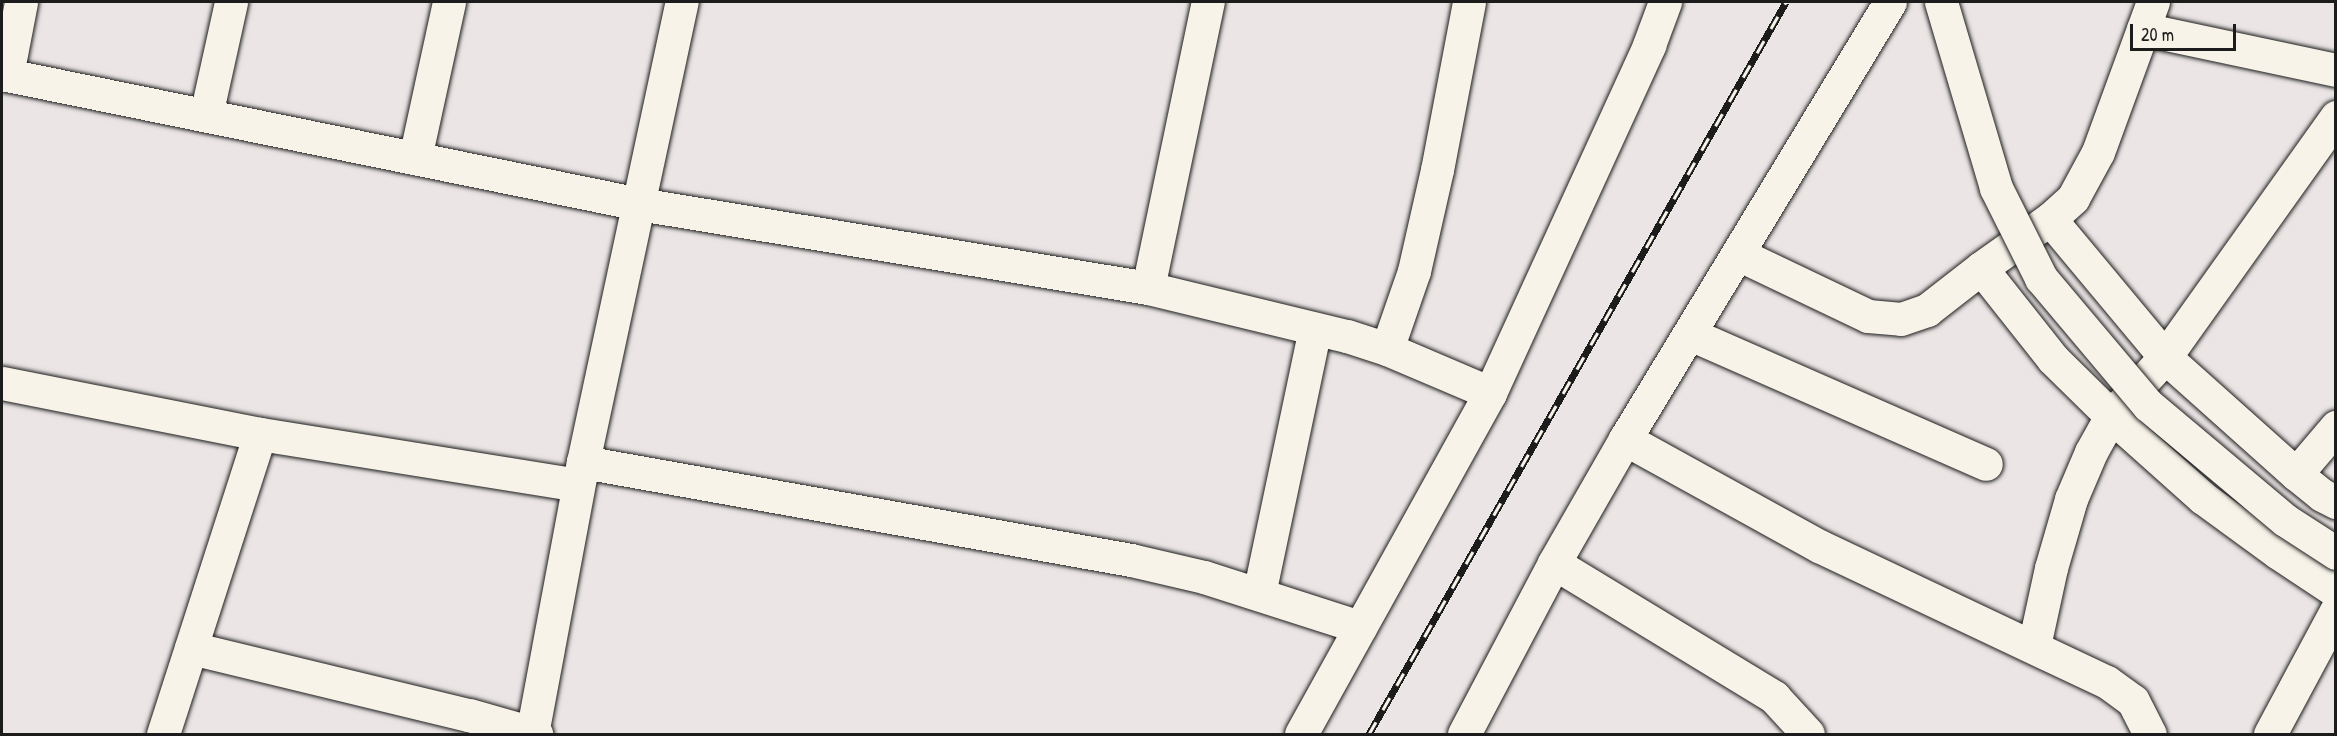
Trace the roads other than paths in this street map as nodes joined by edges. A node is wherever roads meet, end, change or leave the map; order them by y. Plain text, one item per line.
1 (21, 2) edge
2 (231, 2) edge
3 (449, 2) edge
4 (682, 2) edge
5 (1208, 2) edge
6 (1469, 2) edge
7 (1665, 2) edge
8 (1890, 2) edge
9 (1941, 2) edge
10 (2148, 15) edge
11 (2336, 70) edge
12 (4, 74) edge
13 (206, 115) junction
14 (2336, 117) edge
15 (415, 158) junction
16 (639, 204) junction
17 (2050, 219) junction
18 (1738, 254) junction
19 (1981, 268) junction
20 (1148, 288) junction
21 (1315, 329) junction
22 (1690, 333) junction
23 (1387, 349) junction
24 (2165, 357) junction
25 (2, 383) edge
26 (1490, 393) junction
27 (2111, 417) junction
28 (2336, 427) edge
29 (260, 434) junction
30 (1625, 440) junction
31 (1986, 464) dead end
32 (580, 474) junction
33 (2296, 474) junction
34 (2336, 502) edge
35 (2336, 553) edge
36 (1554, 563) junction
37 (2336, 591) edge
38 (1259, 594) junction
39 (2336, 611) edge
40 (1360, 627) junction
41 (2034, 646) junction
42 (191, 648) junction
43 (534, 734) edge
44 (163, 735) edge
45 (1301, 735) edge
46 (1464, 735) edge
47 (1808, 735) edge
48 (2150, 735) edge
49 (2270, 735) edge

1 - 12 street
2 - 13 street
3 - 15 street
4 - 16 street
5 - 20 street
6 - 23 street
7 - 26 street
8 - 18 street
9 - 35 street, bridge
10 - 11 street
10 - 17 street
12 - 13 street
13 - 15 street
14 - 24 street
15 - 16 street
16 - 20 street
16 - 32 street
17 - 19 street
17 - 24 street
18 - 19 street
18 - 22 street
19 - 27 street
20 - 21 street
21 - 23 street
21 - 38 street
22 - 30 street
22 - 31 street
23 - 26 street
24 - 27 street
24 - 33 street
25 - 29 street
26 - 40 street
27 - 37 street
27 - 41 street
28 - 33 street
29 - 32 street
29 - 42 street
30 - 36 street
30 - 41 street
32 - 38 street
32 - 43 street
33 - 34 street
36 - 46 street
36 - 47 street
38 - 40 street
39 - 49 street
40 - 45 street
41 - 48 street
42 - 43 street
42 - 44 street

